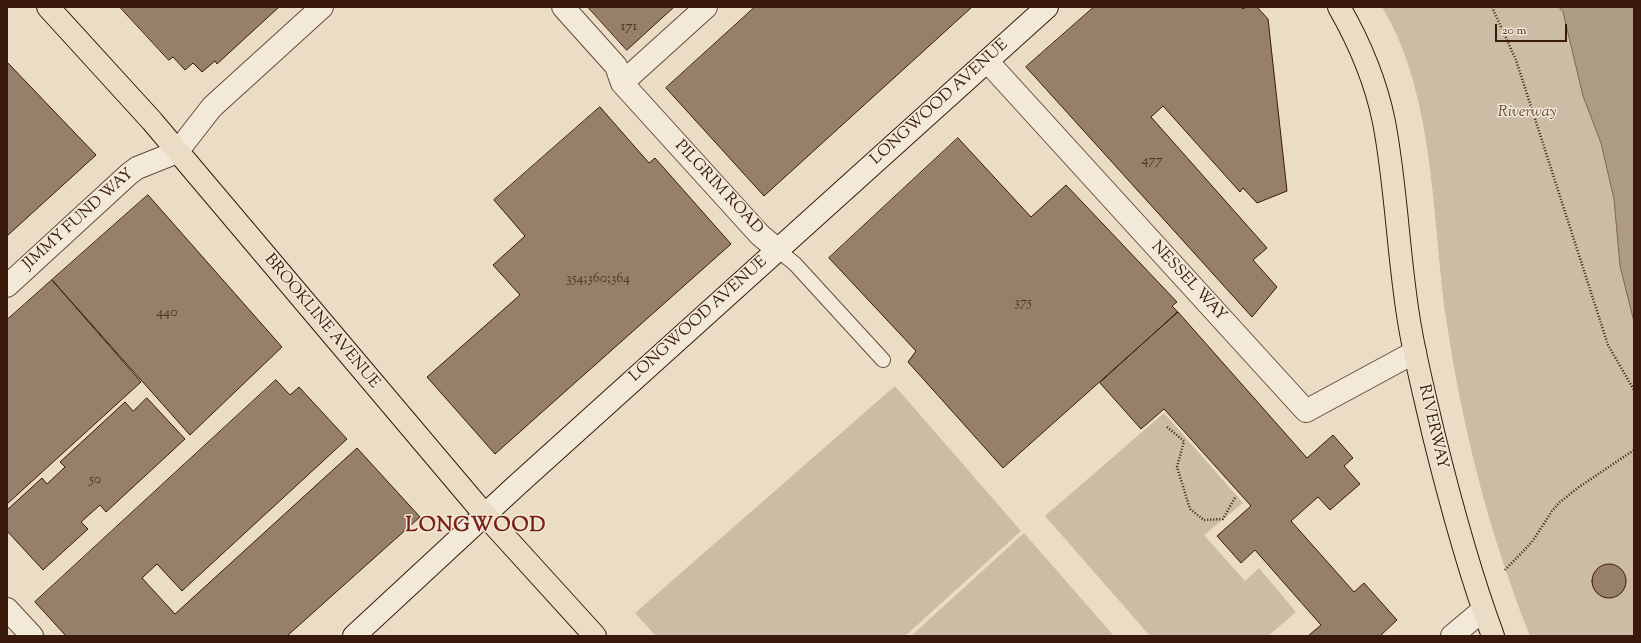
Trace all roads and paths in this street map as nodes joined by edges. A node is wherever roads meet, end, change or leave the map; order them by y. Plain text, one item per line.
1 (48, 7) edge
2 (322, 7) edge
3 (563, 7) edge
4 (706, 7) edge
5 (1339, 7) edge
6 (1492, 7) edge
7 (1040, 9) edge
8 (987, 62) junction
9 (622, 83) junction
10 (177, 152) junction
11 (778, 250) junction
12 (7, 286) edge
13 (1415, 352) junction
14 (883, 360) dead end
15 (1634, 390) edge
16 (1167, 426) dead end
17 (1634, 450) edge
18 (1236, 496) dead end
19 (485, 515) junction
20 (1505, 570) dead end
21 (7, 609) edge
22 (1483, 610) junction
23 (32, 636) edge
24 (354, 636) edge
25 (595, 636) edge
26 (1452, 636) edge
27 (1493, 636) edge

1 - 10 highway, BROOKLINE AVENUE
2 - 10 street
3 - 9 street, PILGRIM ROAD
4 - 9 street
5 - 13 highway, RIVERWAY
6 - 15 path
7 - 8 street, LONGWOOD AVENUE
8 - 11 street, LONGWOOD AVENUE
8 - 13 street, NESSEL WAY
9 - 11 street, PILGRIM ROAD
10 - 12 street, JIMMY FUND WAY
10 - 19 highway, BROOKLINE AVENUE
11 - 14 lane, PILGRIM ROAD
11 - 19 street, LONGWOOD AVENUE
13 - 22 highway, RIVERWAY
16 - 18 path
17 - 20 path
19 - 24 street, LONGWOOD AVENUE
19 - 25 highway, BROOKLINE AVENUE
21 - 23 street
22 - 26 street
22 - 27 highway, RIVERWAY

